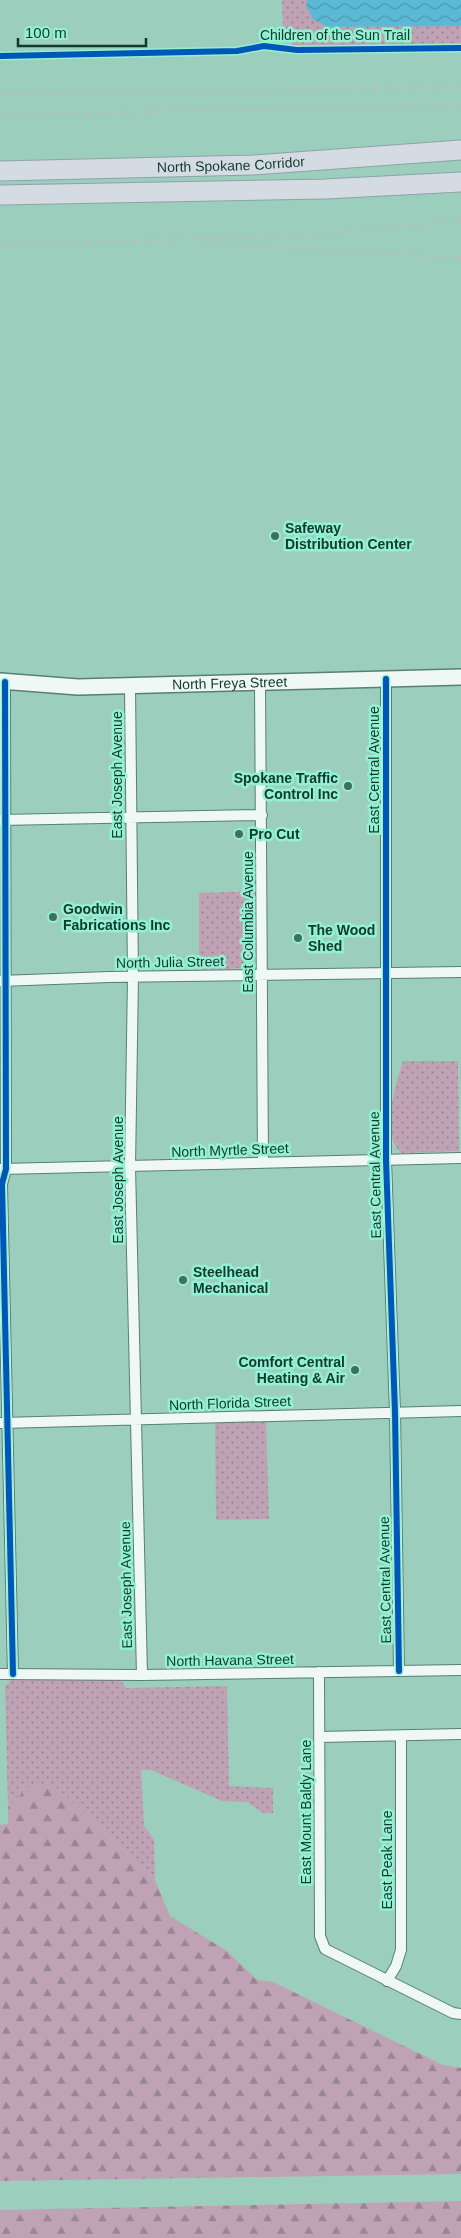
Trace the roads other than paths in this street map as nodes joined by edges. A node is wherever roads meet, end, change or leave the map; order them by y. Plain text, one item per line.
1 (461, 150) edge
2 (0, 171) edge
3 (461, 182) edge
4 (0, 195) edge
5 (461, 677) edge
6 (386, 679) junction
7 (2, 681) edge
8 (260, 681) junction
9 (130, 686) junction
10 (262, 815) junction
11 (131, 818) junction
12 (2, 820) edge
13 (461, 972) edge
14 (386, 974) junction
15 (262, 975) junction
16 (133, 977) junction
17 (2, 980) edge
18 (461, 1158) edge
19 (386, 1160) junction
20 (263, 1163) junction
21 (130, 1167) junction
22 (3, 1169) edge
23 (461, 1411) edge
24 (395, 1412) junction
25 (136, 1420) junction
26 (3, 1423) edge
27 (461, 1670) edge
28 (399, 1671) junction
29 (319, 1672) junction
30 (0, 1674) edge
31 (13, 1674) junction
32 (142, 1675) junction
33 (461, 1734) edge
34 (401, 1736) junction
35 (319, 1737) junction
36 (387, 1981) junction
37 (461, 2014) edge

1 - 2 highway, North Spokane Corridor
3 - 4 highway, North Spokane Corridor
5 - 6 street, North Freya Street
6 - 8 street, North Freya Street
6 - 14 street, East Central Avenue
7 - 9 street, North Freya Street
7 - 12 street
8 - 9 street, North Freya Street
8 - 10 street, East Columbia Avenue
9 - 11 street, East Joseph Avenue
10 - 11 street
10 - 15 street, East Columbia Avenue
11 - 12 street
11 - 16 street, East Joseph Avenue
12 - 17 street
13 - 14 street, North Julia Street
14 - 15 street, North Julia Street
14 - 19 street, East Central Avenue
15 - 16 street, North Julia Street
15 - 20 street, East Columbia Avenue
16 - 17 street, North Julia Street
16 - 21 street, East Joseph Avenue
17 - 22 street
18 - 19 street, North Myrtle Street
19 - 20 street, North Myrtle Street
19 - 24 street, East Central Avenue
20 - 21 street, North Myrtle Street
21 - 22 street, North Myrtle Street
21 - 25 street, East Joseph Avenue
22 - 26 street
23 - 24 street, North Florida Street
24 - 25 street, North Florida Street
24 - 28 street, East Central Avenue
25 - 26 street, North Florida Street
25 - 32 street, East Joseph Avenue
26 - 31 street
27 - 28 street, North Havana Street
28 - 29 street, North Havana Street
29 - 32 street, North Havana Street
29 - 35 street, East Mount Baldy Lane
30 - 31 street, North Havana Street
31 - 32 street, North Havana Street
33 - 34 street
34 - 35 street
34 - 36 street, East Peak Lane
35 - 36 street, East Mount Baldy Lane
36 - 37 street

